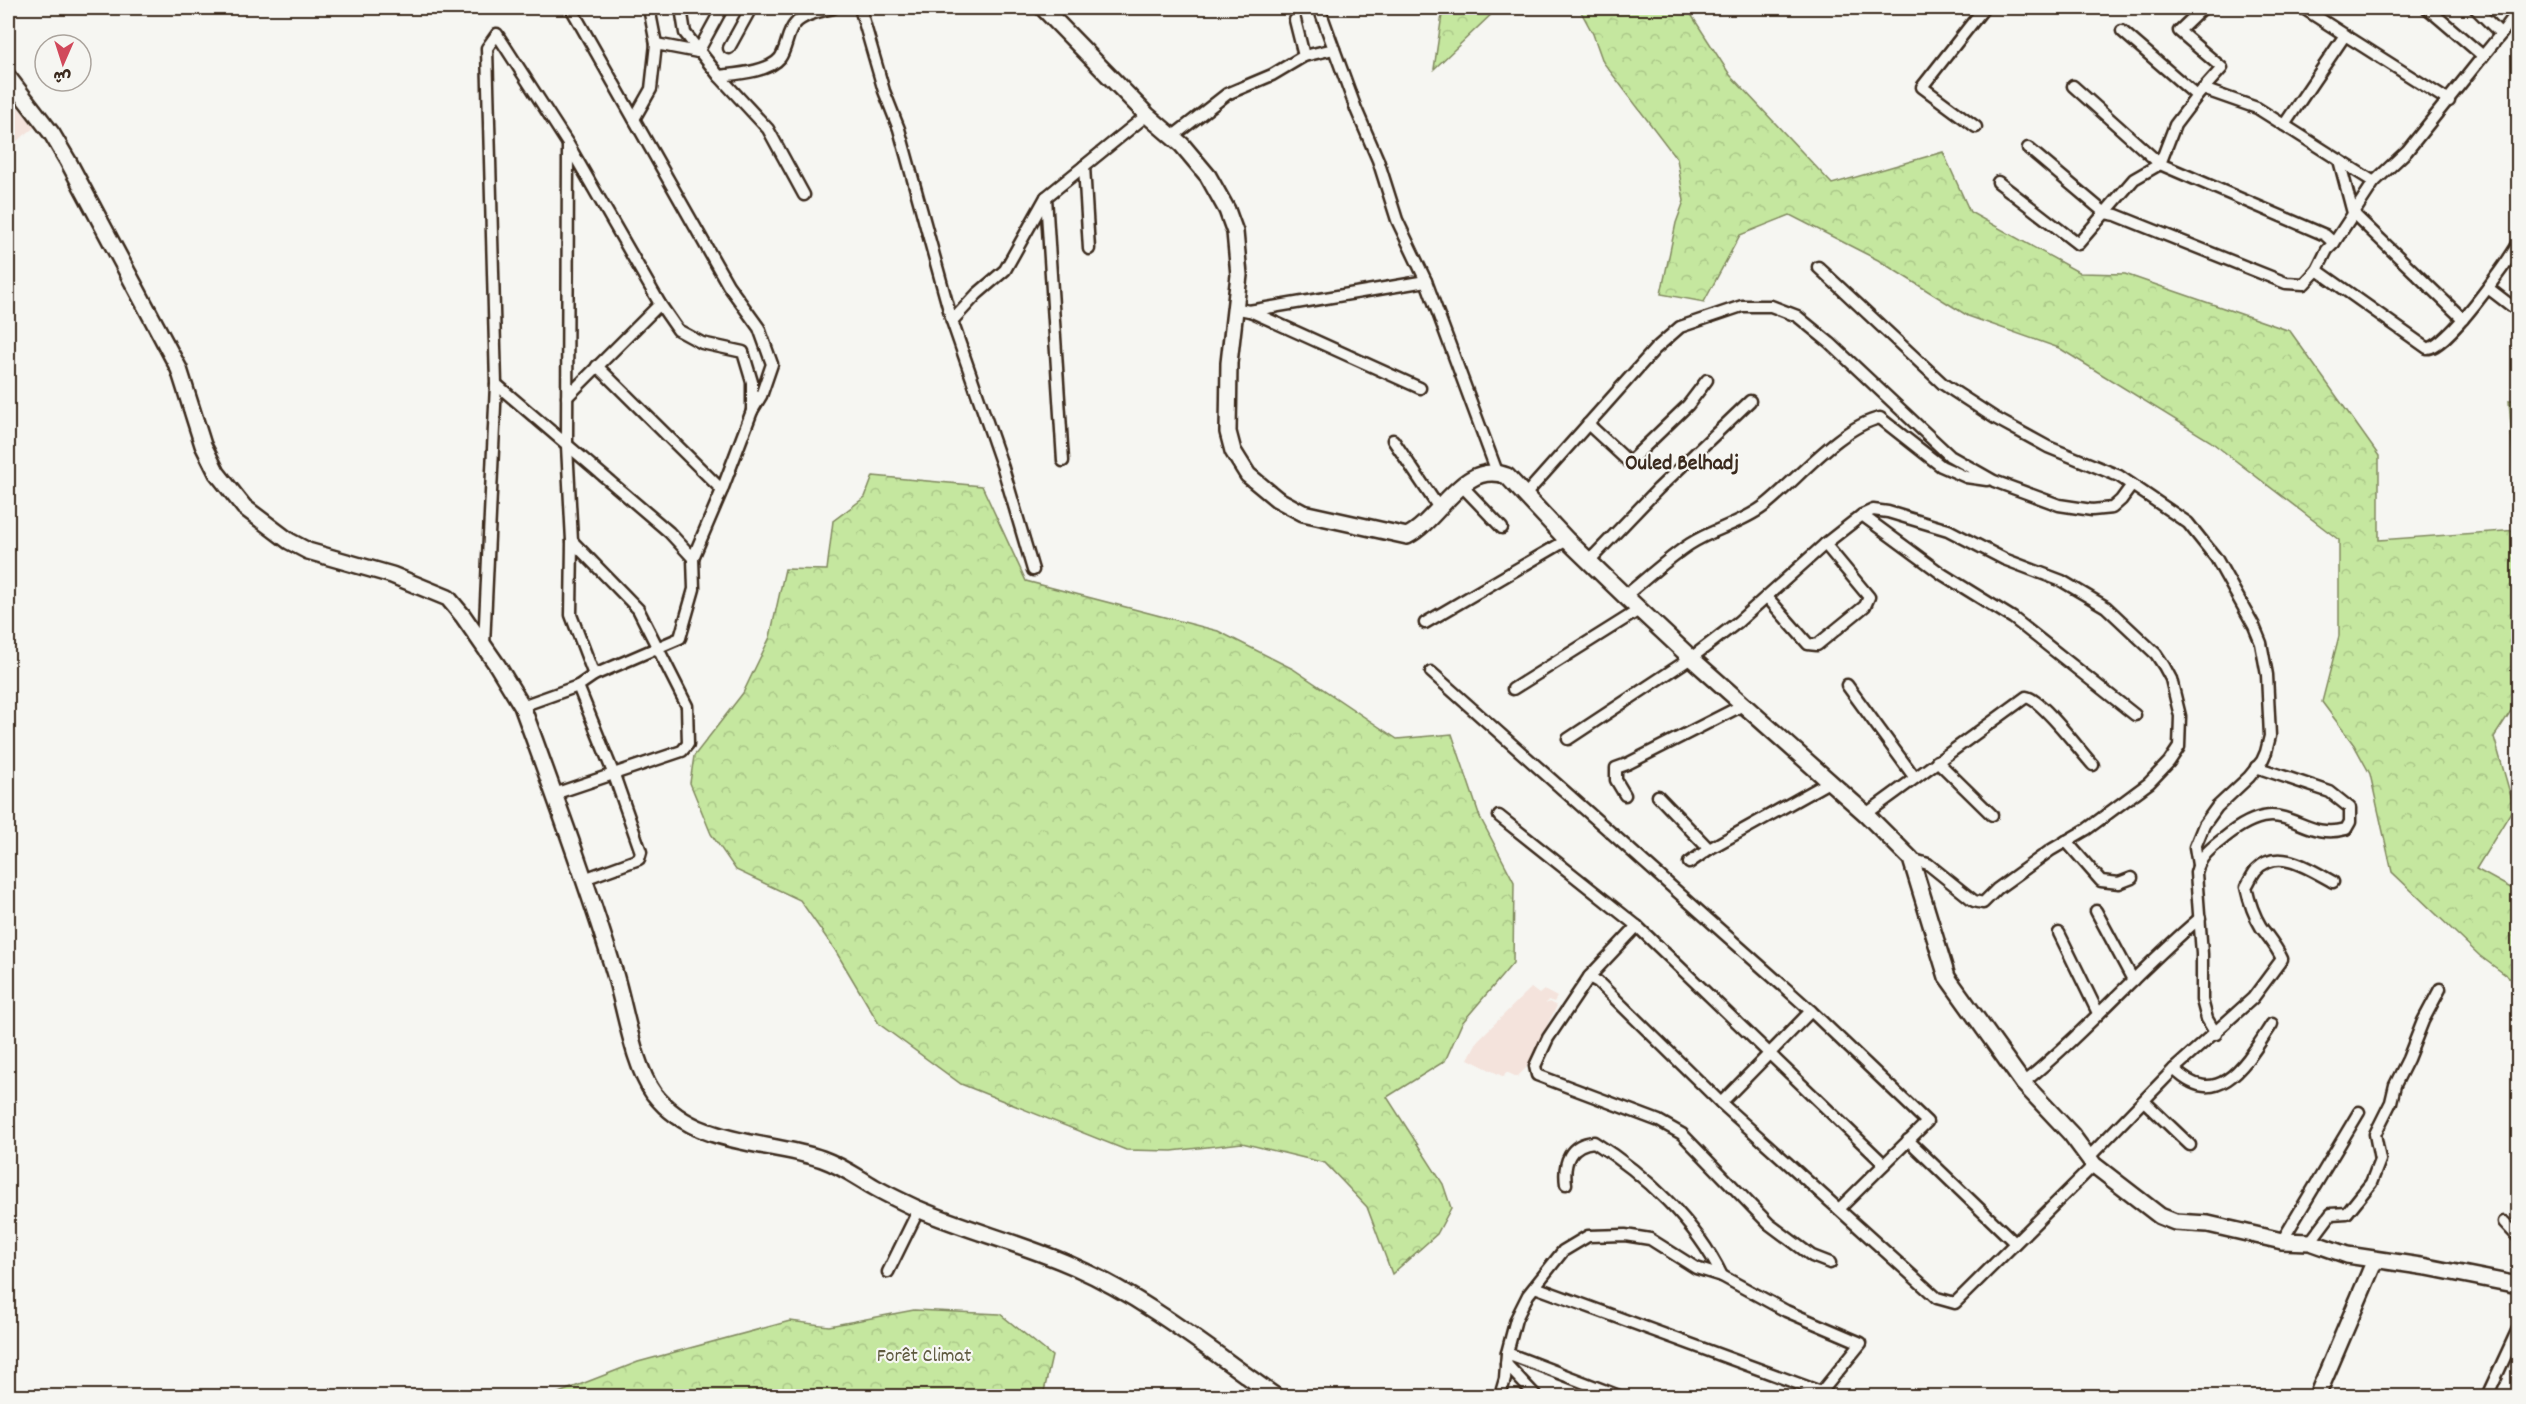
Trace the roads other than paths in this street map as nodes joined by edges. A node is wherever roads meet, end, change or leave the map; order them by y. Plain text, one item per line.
1 (571, 8) edge
2 (649, 8) edge
3 (681, 8) edge
4 (722, 8) edge
5 (751, 8) edge
6 (833, 8) edge
7 (860, 8) edge
8 (1043, 8) edge
9 (1984, 8) edge
10 (2203, 8) edge
11 (2303, 8) edge
12 (2427, 8) edge
13 (2475, 8) edge
14 (2518, 11) edge
15 (1321, 13) dead end
16 (1295, 20) dead end
17 (2122, 32) dead end
18 (2502, 34) junction
19 (2345, 35) junction
20 (656, 45) junction
21 (729, 48) dead end
22 (1334, 49) junction
23 (698, 52) junction
24 (1304, 56) junction
25 (2483, 56) junction
26 (719, 76) junction
27 (8, 77) edge
28 (2073, 86) dead end
29 (2200, 92) junction
30 (2449, 101) junction
31 (1147, 115) junction
32 (634, 119) junction
33 (2284, 125) junction
34 (1976, 127) dead end
35 (1172, 136) junction
36 (568, 144) junction
37 (2028, 148) dead end
38 (2339, 160) junction
39 (2160, 164) junction
40 (1084, 166) junction
41 (1998, 182) dead end
42 (2374, 182) junction
43 (804, 195) dead end
44 (1046, 197) junction
45 (2105, 213) junction
46 (2353, 213) junction
47 (2334, 243) junction
48 (2518, 244) edge
49 (1089, 249) dead end
50 (1818, 267) dead end
51 (2317, 270) junction
52 (1426, 281) junction
53 (2488, 288) junction
54 (660, 304) junction
55 (1242, 309) junction
56 (2518, 311) edge
57 (2463, 319) junction
58 (952, 321) junction
59 (597, 366) junction
60 (1707, 381) dead end
61 (496, 384) junction
62 (1420, 388) dead end
63 (567, 397) junction
64 (1750, 401) dead end
65 (752, 411) junction
66 (1588, 424) junction
67 (1393, 440) dead end
68 (567, 446) junction
69 (1063, 461) dead end
70 (1497, 472) junction
71 (1994, 481) junction
72 (2132, 485) junction
73 (1462, 486) junction
74 (722, 490) junction
75 (1525, 495) junction
76 (1439, 508) junction
77 (1862, 515) junction
78 (1502, 528) dead end
79 (1567, 540) junction
80 (572, 541) junction
81 (1825, 544) junction
82 (693, 558) junction
83 (1590, 561) junction
84 (1033, 570) dead end
85 (1625, 596) junction
86 (1767, 597) junction
87 (1639, 609) junction
88 (1425, 623) dead end
89 (484, 645) junction
90 (657, 646) junction
91 (1691, 658) junction
92 (1431, 672) dead end
93 (594, 675) junction
94 (1847, 685) dead end
95 (578, 686) junction
96 (1513, 689) dead end
97 (1745, 704) junction
98 (522, 706) junction
99 (2135, 715) dead end
100 (1568, 739) dead end
101 (1937, 761) junction
102 (2092, 765) dead end
103 (2256, 767) junction
104 (614, 775) junction
105 (1915, 778) junction
106 (1829, 782) junction
107 (554, 794) junction
108 (1625, 795) dead end
109 (1658, 796) dead end
110 (1866, 814) junction
111 (1992, 815) dead end
112 (1499, 816) dead end
113 (2066, 841) junction
114 (1709, 849) junction
115 (1911, 859) junction
116 (1689, 863) dead end
117 (2198, 865) junction
118 (2132, 878) dead end
119 (584, 879) junction
120 (2333, 882) dead end
121 (2096, 911) dead end
122 (2200, 918) junction
123 (1637, 926) junction
124 (2059, 933) dead end
125 (1588, 977) junction
126 (2133, 980) junction
127 (2440, 989) dead end
128 (1811, 1011) junction
129 (2098, 1013) junction
130 (2272, 1024) dead end
131 (2216, 1034) junction
132 (1768, 1054) junction
133 (2174, 1069) junction
134 (2023, 1083) junction
135 (2144, 1101) junction
136 (1721, 1103) junction
137 (2359, 1112) dead end
138 (1908, 1140) junction
139 (2190, 1145) dead end
140 (2091, 1162) junction
141 (1884, 1164) junction
142 (1566, 1184) dead end
143 (920, 1209) junction
144 (1839, 1209) junction
145 (2504, 1222) dead end
146 (2518, 1237) edge
147 (2282, 1241) junction
148 (2310, 1242) junction
149 (2015, 1243) junction
150 (2375, 1260) junction
151 (1830, 1263) dead end
152 (888, 1272) dead end
153 (1722, 1276) junction
154 (2518, 1285) edge
155 (1535, 1287) junction
156 (2518, 1329) edge
157 (1506, 1359) junction
158 (1819, 1394) edge
159 (1275, 1396) edge
160 (1500, 1396) edge
161 (1536, 1396) edge
162 (1619, 1396) edge
163 (2317, 1396) edge
164 (2487, 1396) edge

1 - 32 street
2 - 20 street
3 - 23 street
4 - 23 street
5 - 21 street
6 - 26 street
7 - 58 street
8 - 31 street
9 - 34 street
10 - 29 street
11 - 19 street
12 - 25 street
13 - 18 street
14 - 18 street
15 - 22 street
16 - 24 street
17 - 29 street
18 - 25 street
19 - 30 street
19 - 33 street
20 - 23 street
20 - 32 street
22 - 24 street
22 - 52 street
23 - 26 street
24 - 35 street
25 - 30 street
26 - 43 street
27 - 89 street
28 - 39 street
29 - 33 street
29 - 39 street
30 - 42 street
31 - 35 street
31 - 40 street
32 - 65 street
33 - 38 street
35 - 55 street
36 - 54 street
36 - 61 street
36 - 63 street
37 - 45 street
38 - 42 street
38 - 46 street
39 - 45 street
39 - 47 street
40 - 44 street
40 - 49 street
41 - 45 street
42 - 46 street
44 - 58 street
44 - 69 street
45 - 51 street
46 - 47 street
46 - 57 street
47 - 51 street
48 - 53 street
50 - 72 street
51 - 57 street
52 - 55 street
52 - 70 street
53 - 56 street
53 - 57 street
54 - 59 street
54 - 65 street
55 - 62 street
55 - 76 street
58 - 84 street
59 - 63 street
59 - 74 street
60 - 66 street
61 - 68 street
61 - 89 street
63 - 68 street
64 - 83 street
65 - 74 street
66 - 71 street
66 - 75 street
67 - 76 street
68 - 80 street
68 - 82 street
70 - 73 street
70 - 75 street
71 - 72 street
71 - 85 street
72 - 103 street
73 - 76 street
73 - 78 street
74 - 82 street
75 - 79 street
77 - 81 street
77 - 99 street
77 - 113 street
79 - 83 street
79 - 88 street
80 - 90 street
80 - 93 street
81 - 86 street
81 - 86 street
82 - 90 street
83 - 85 street
85 - 87 street
86 - 91 street
87 - 91 street
87 - 96 street
89 - 98 street
90 - 93 street
90 - 104 street
91 - 97 street
91 - 100 street
92 - 128 street
93 - 95 street
94 - 105 street
95 - 98 street
95 - 104 street
97 - 106 street
97 - 108 street
98 - 107 street
101 - 102 street
101 - 105 street
101 - 111 street
103 - 117 street
103 - 117 street
104 - 107 street
104 - 119 street
105 - 110 street
106 - 110 street
106 - 114 street
107 - 119 street
109 - 114 street
110 - 115 street
112 - 123 street
113 - 115 street
113 - 118 street
114 - 116 street
115 - 134 street
117 - 122 street
119 - 143 street
120 - 131 street
121 - 126 street
122 - 126 street
122 - 131 street
123 - 125 street
123 - 132 street
124 - 129 street
125 - 136 street
125 - 151 street
126 - 129 street
127 - 148 street
128 - 132 street
128 - 138 street
129 - 134 street
130 - 133 street
131 - 133 street
132 - 136 street
132 - 141 street
133 - 135 street
134 - 140 street
135 - 139 street
135 - 140 street
136 - 144 street
137 - 147 street
138 - 141 street
138 - 149 street
140 - 147 street
140 - 149 street
141 - 144 street
142 - 153 street
143 - 152 street
143 - 159 street
144 - 149 street
145 - 146 street
147 - 148 street
148 - 150 street
150 - 154 street
150 - 163 street
153 - 155 street
153 - 158 street
155 - 157 street
155 - 158 street
156 - 164 street
157 - 160 street
157 - 161 street
157 - 162 street

